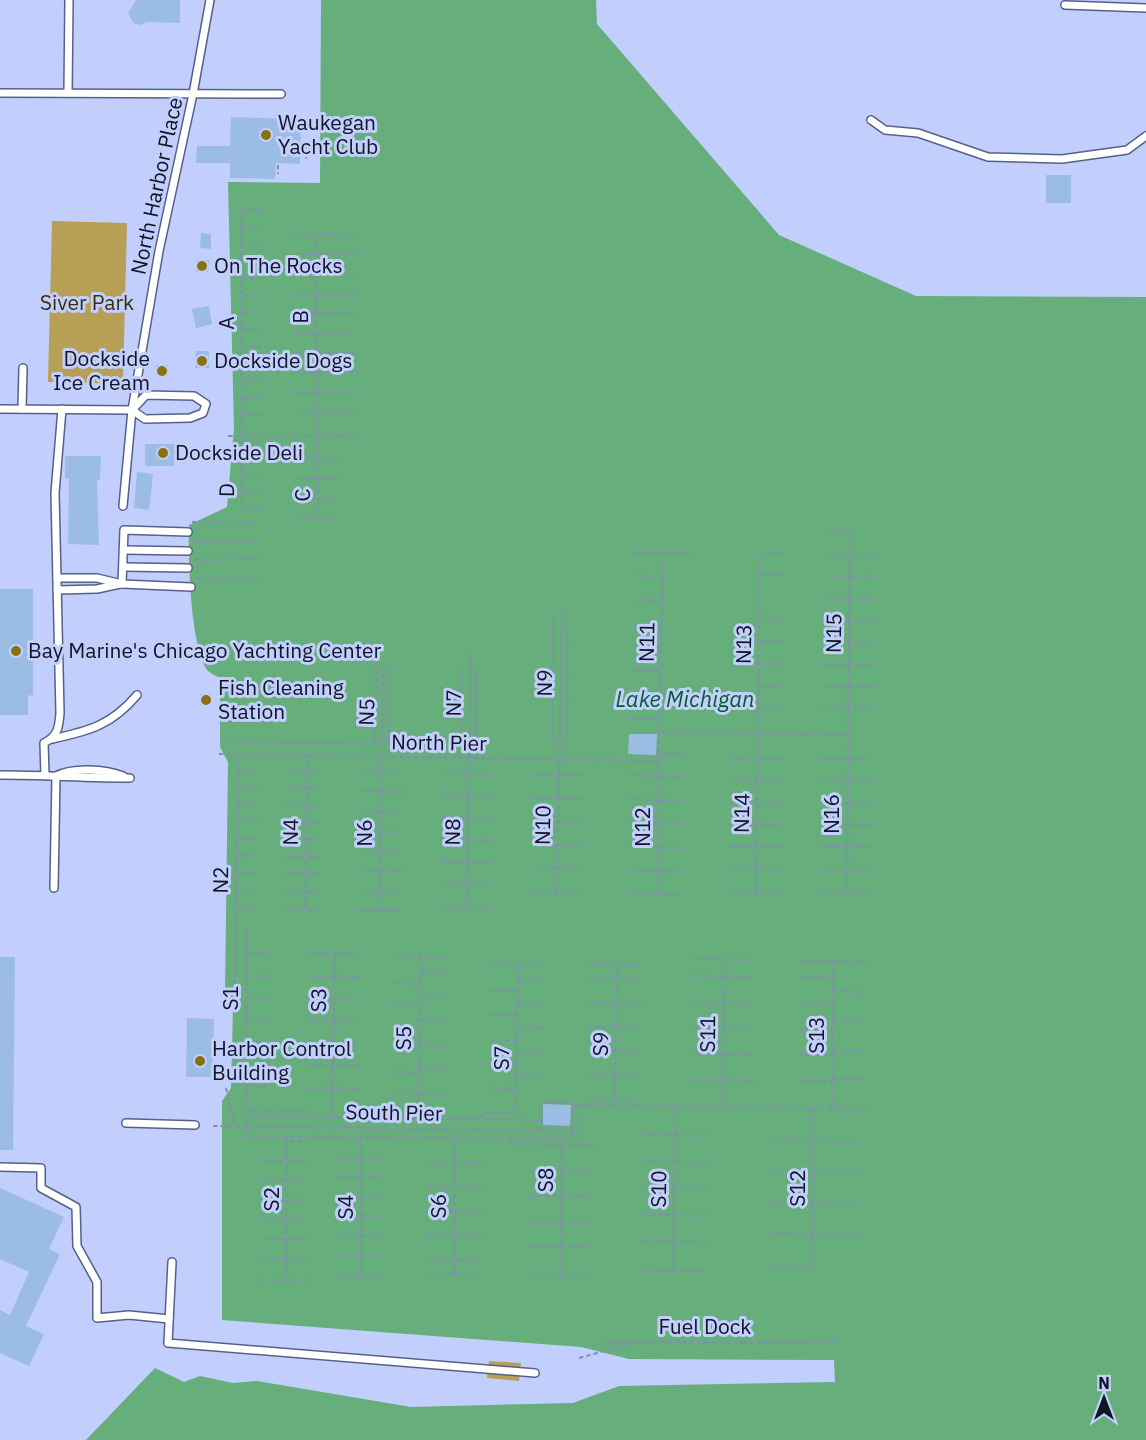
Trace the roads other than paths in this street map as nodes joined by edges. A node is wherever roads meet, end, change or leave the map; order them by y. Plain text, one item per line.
1 (69, 0) edge
2 (210, 0) edge
3 (1065, 5) dead end
4 (1146, 8) edge
5 (0, 93) edge
6 (68, 93) junction
7 (194, 94) junction
8 (281, 94) dead end
9 (871, 120) dead end
10 (1146, 136) edge
11 (23, 368) dead end
12 (0, 409) edge
13 (22, 409) junction
14 (62, 409) junction
15 (132, 410) junction
16 (123, 506) dead end
17 (188, 532) dead end
18 (124, 550) junction
19 (188, 551) dead end
20 (188, 564) road end
21 (123, 567) junction
22 (57, 578) junction
23 (122, 584) junction
24 (191, 587) dead end
25 (57, 590) junction
26 (137, 695) dead end
27 (52, 739) junction
28 (0, 775) edge
29 (45, 775) junction
30 (56, 776) junction
31 (54, 888) dead end
32 (126, 1123) dead end
33 (195, 1125) dead end
34 (0, 1167) edge
35 (172, 1262) dead end
36 (169, 1319) junction
37 (534, 1373) dead end

1 - 6 lane
2 - 7 lane, North Harbor Place
3 - 4 lane
5 - 6 lane
6 - 7 lane
7 - 8 lane
7 - 15 lane, North Harbor Place
9 - 10 lane
11 - 13 lane
12 - 13 lane
13 - 14 lane
14 - 15 lane
14 - 22 lane
15 - 15 lane
15 - 16 lane, North Harbor Place
17 - 18 lane
18 - 19 lane
18 - 21 lane
20 - 21 lane
21 - 23 lane
22 - 23 lane
22 - 25 lane
23 - 24 lane
23 - 25 lane
25 - 27 lane
26 - 27 lane
27 - 29 lane
28 - 29 lane
29 - 30 lane
30 - 30 lane
30 - 31 lane
32 - 33 lane
34 - 36 lane
35 - 36 lane
36 - 37 lane

